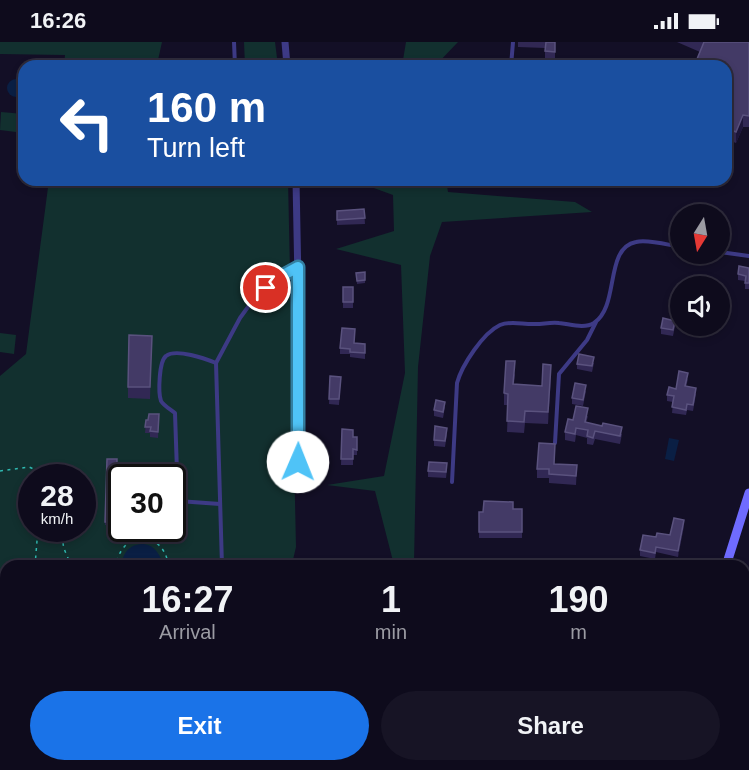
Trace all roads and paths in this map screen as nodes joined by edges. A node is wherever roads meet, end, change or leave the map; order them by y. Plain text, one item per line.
1 (234, 42) edge
2 (285, 42) edge
3 (513, 42) edge
4 (235, 60) edge
5 (286, 60) edge
6 (512, 60) edge
7 (296, 186) edge
8 (670, 245) edge
9 (730, 253) edge
10 (749, 256) edge
11 (298, 267) junction
12 (596, 322) junction
13 (216, 363) junction
14 (555, 443) edge
15 (18, 469) edge
16 (0, 471) edge
17 (298, 479) dead end
18 (452, 482) dead end
19 (749, 493) edge
20 (220, 504) junction
21 (747, 508) edge
22 (37, 542) edge
23 (62, 542) edge
24 (35, 560) edge
25 (68, 560) edge
26 (117, 560) edge
27 (167, 560) edge
28 (222, 560) edge
29 (728, 560) edge

1 - 4 lane
2 - 5 street
3 - 6 lane
7 - 11 street
8 - 12 lane
9 - 10 lane
11 - 13 lane
11 - 17 street
12 - 14 lane
12 - 18 lane
13 - 20 lane
13 - 20 lane
15 - 16 path
19 - 21 street
20 - 28 lane
21 - 29 street
22 - 24 path
23 - 25 path
26 - 27 path

